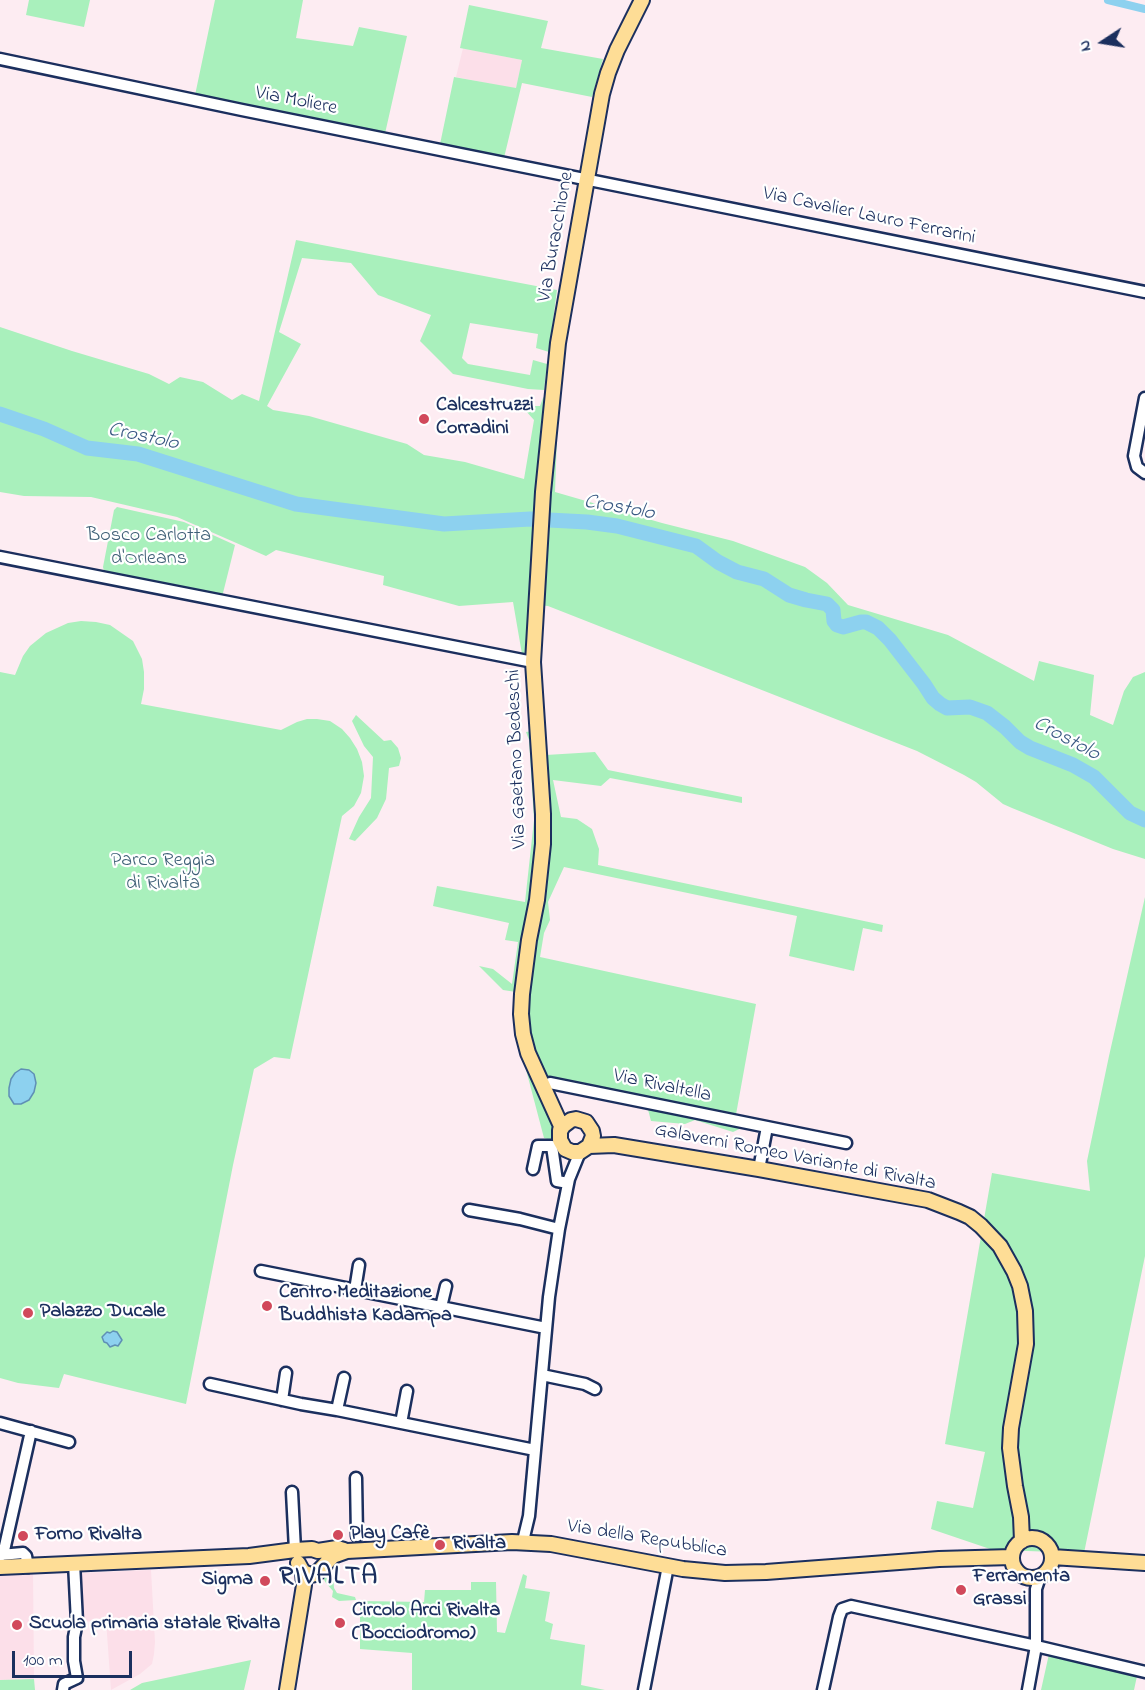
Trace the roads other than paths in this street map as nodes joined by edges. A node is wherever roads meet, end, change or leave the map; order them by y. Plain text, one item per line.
1 (642, 0) edge
2 (0, 59) edge
3 (586, 178) junction
4 (1145, 292) edge
5 (1145, 398) edge
6 (1145, 473) edge
7 (544, 488) joint
8 (0, 557) edge
9 (533, 662) junction
10 (548, 1088) junction
11 (576, 1119) junction
12 (767, 1127) junction
13 (562, 1128) junction
14 (592, 1131) junction
15 (846, 1143) dead end
16 (614, 1145) junction
17 (559, 1148) junction
18 (585, 1149) junction
19 (533, 1169) dead end
20 (759, 1169) junction
21 (568, 1181) junction
22 (469, 1210) dead end
23 (558, 1228) junction
24 (359, 1265) dead end
25 (261, 1271) dead end
26 (446, 1286) dead end
27 (355, 1290) junction
28 (441, 1307) junction
29 (546, 1328) junction
30 (286, 1373) dead end
31 (542, 1375) junction
32 (344, 1378) dead end
33 (210, 1384) dead end
34 (595, 1389) dead end
35 (407, 1391) dead end
36 (282, 1400) junction
37 (337, 1410) junction
38 (0, 1423) edge
39 (401, 1423) junction
40 (31, 1431) junction
41 (69, 1442) dead end
42 (535, 1450) junction
43 (356, 1478) dead end
44 (292, 1492) dead end
45 (357, 1536) dead end
46 (1028, 1539) junction
47 (523, 1541) junction
48 (1012, 1557) junction
49 (1053, 1557) junction
50 (1, 1559) edge
51 (309, 1561) junction
52 (74, 1563) junction
53 (1145, 1563) edge
54 (668, 1566) junction
55 (1036, 1581) junction
56 (1036, 1646) junction
57 (1145, 1672) edge
58 (63, 1690) edge
59 (287, 1690) edge
60 (644, 1690) edge
61 (823, 1690) edge
62 (1028, 1690) edge

1 - 3 main road, Via Buracchione
2 - 3 street, Via Moliere
3 - 4 street, Via Cavalier Lauro Ferrarini
3 - 7 main road, Via Buracchione
5 - 6 street
7 - 9 main road, Via Gaetano Bedeschi
8 - 9 street
9 - 10 main road, Via Gaetano Bedeschi
10 - 11 main road, Via Gaetano Bedeschi
10 - 12 street, Via Rivaltella
10 - 13 main road, Via Gaetano Bedeschi
11 - 13 main road
11 - 14 main road
12 - 15 street, Via Rivaltella
12 - 20 street
13 - 17 main road
14 - 16 main road, Galaverni Romeo Variante di Rivalta
14 - 18 main road
16 - 18 main road, Galaverni Romeo Variante di Rivalta
16 - 20 main road, Galaverni Romeo Variante di Rivalta
17 - 18 main road
17 - 19 street
17 - 21 street
18 - 21 street
20 - 46 main road, Galaverni Romeo Variante di Rivalta
21 - 23 street
22 - 23 street
23 - 29 street
24 - 27 street
25 - 27 street
26 - 28 street
27 - 28 street
28 - 29 street
29 - 31 street
30 - 36 street
31 - 34 street
31 - 42 street
32 - 37 street
33 - 36 street
35 - 39 street
36 - 37 street
37 - 39 street
38 - 40 street
39 - 42 street
40 - 41 street
40 - 50 street
42 - 47 street
43 - 45 street
44 - 51 street
46 - 48 main road
46 - 49 main road
47 - 51 main road, Via della Repubblica
47 - 54 main road, Via della Repubblica
48 - 54 main road, Via della Repubblica
48 - 55 main road
49 - 53 main road
49 - 55 main road
50 - 52 main road, Via della Repubblica
51 - 52 main road, Via della Repubblica
51 - 59 main road
52 - 58 street
54 - 60 street
55 - 56 street
56 - 57 street
56 - 61 street
56 - 62 street

